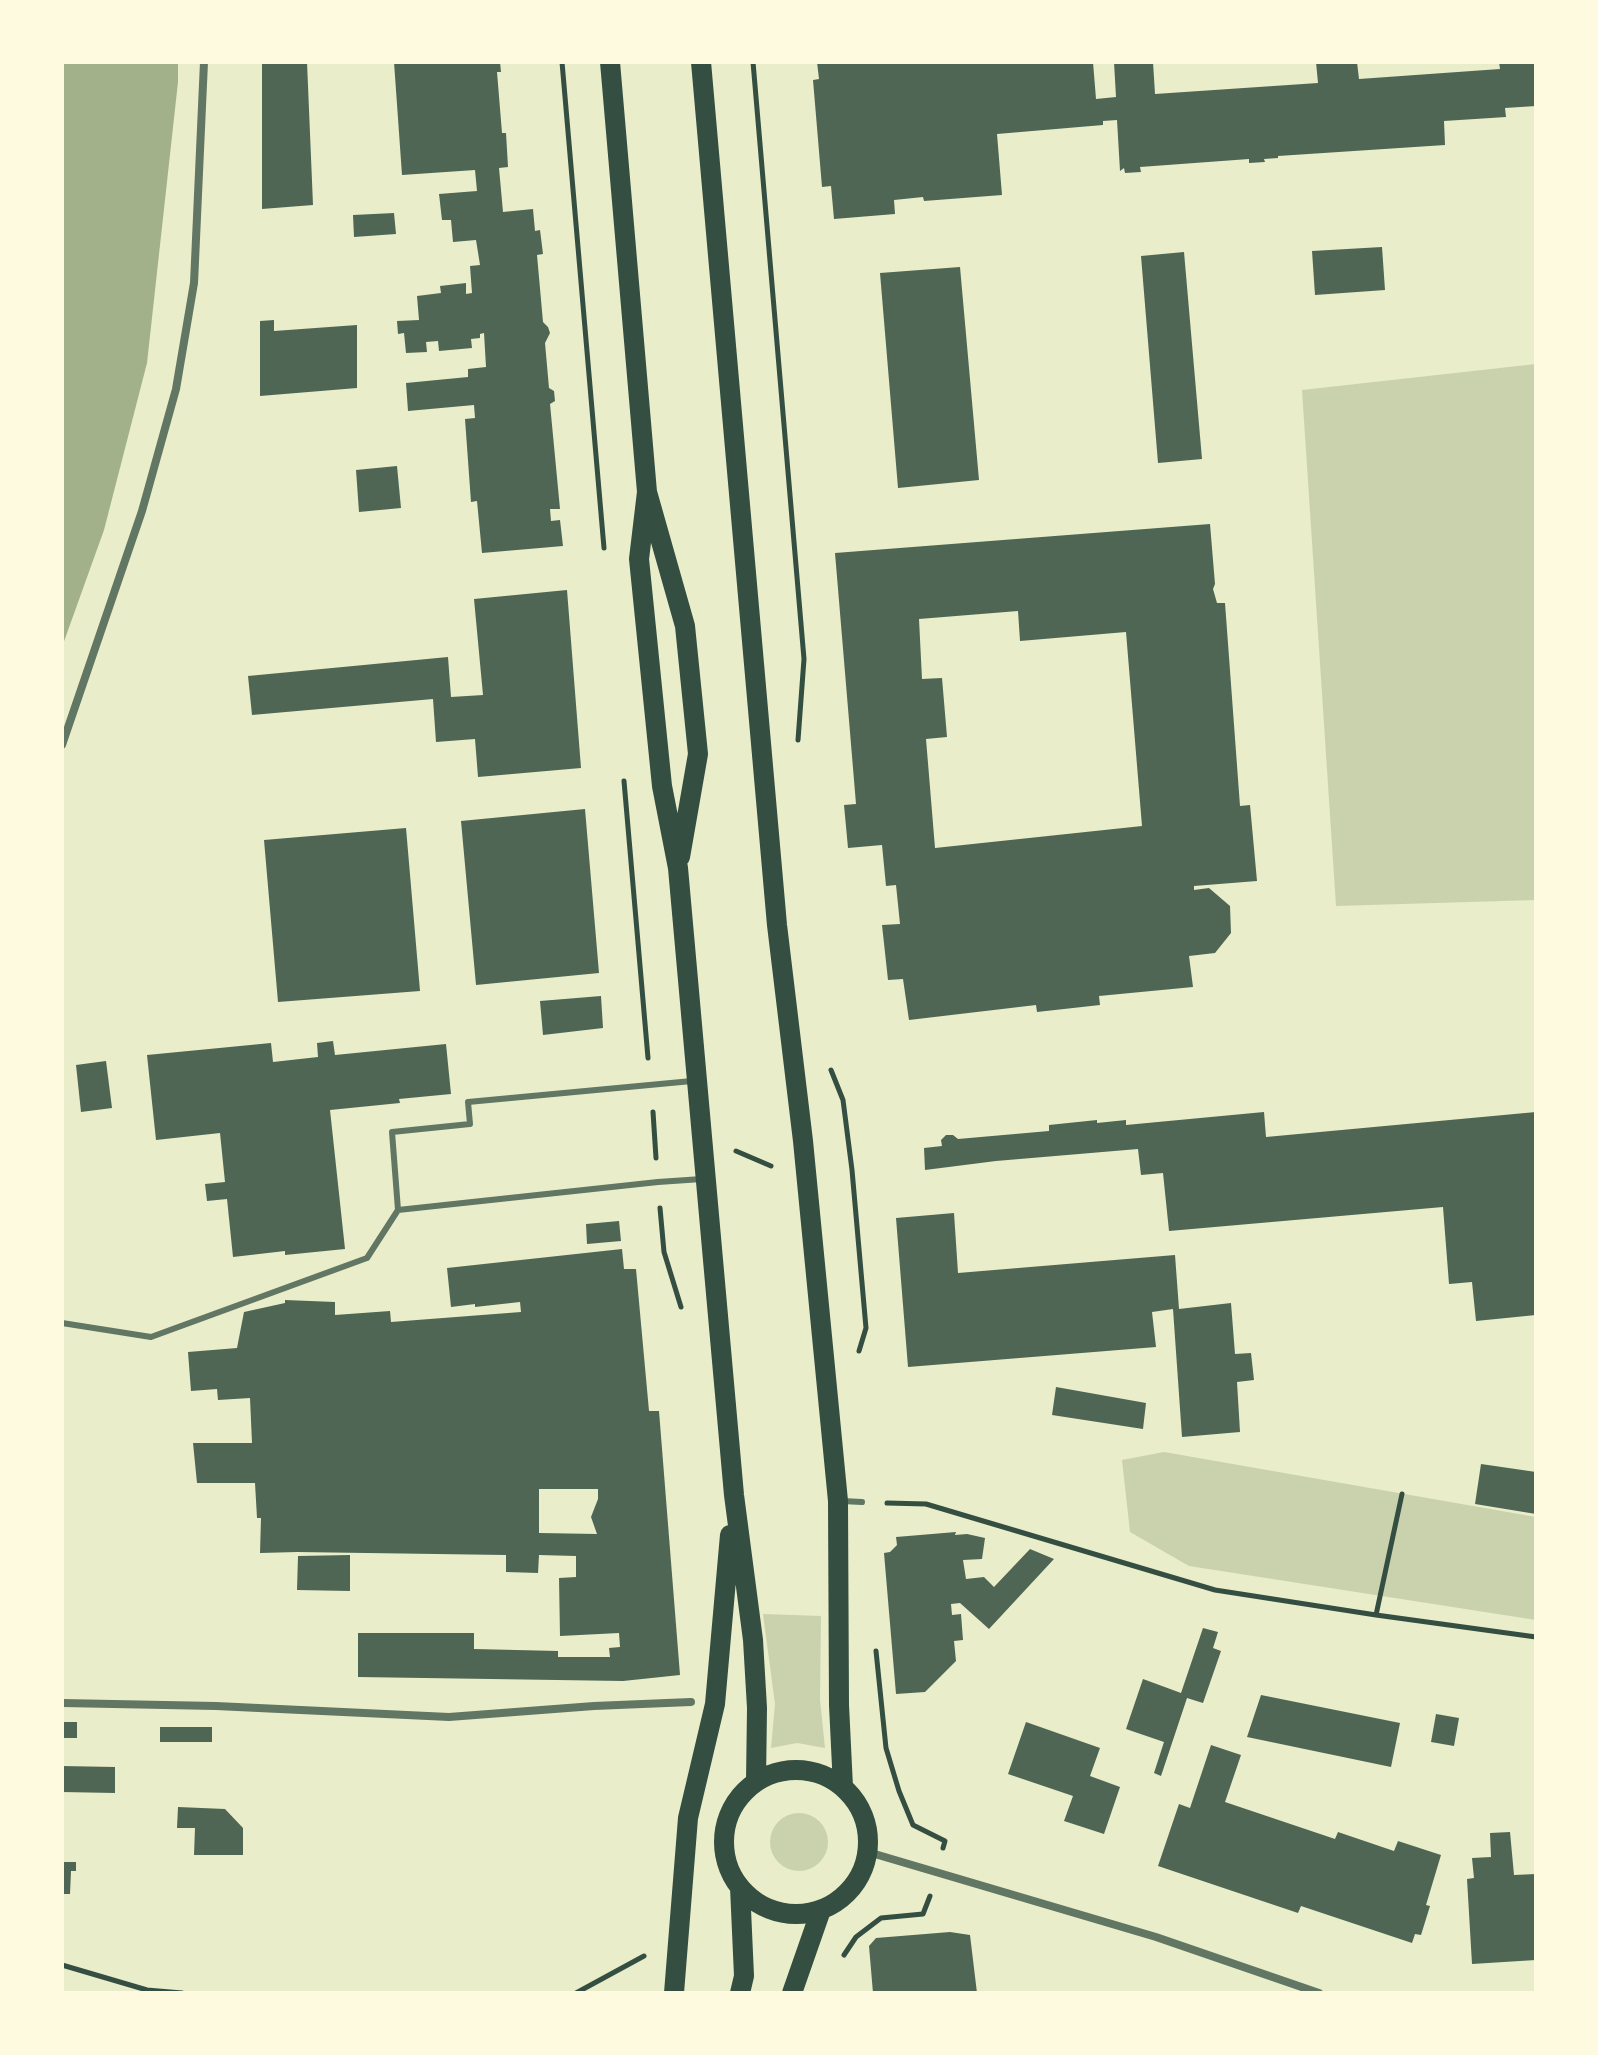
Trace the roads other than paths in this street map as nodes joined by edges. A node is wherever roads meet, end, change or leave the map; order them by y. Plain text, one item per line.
1 (204, 62) edge
2 (610, 62) edge
3 (701, 62) edge
4 (647, 492) junction
5 (62, 745) edge
6 (678, 868) junction
7 (697, 1080) junction
8 (706, 1179) junction
9 (398, 1210) junction
10 (62, 1323) edge
11 (734, 1495) junction
12 (838, 1501) junction
13 (862, 1502) road end
14 (691, 1702) dead end
15 (62, 1703) edge
16 (756, 1782) junction
17 (843, 1787) junction
18 (868, 1852) junction
19 (740, 1887) junction
20 (821, 1910) junction
21 (674, 1993) edge
22 (740, 1993) edge
23 (792, 1993) edge
24 (1319, 1993) edge

1 - 5 street
2 - 4 main road
3 - 12 main road
4 - 6 main road
4 - 6 main road
6 - 7 main road
7 - 8 main road
7 - 9 lane
8 - 9 lane
8 - 11 main road
9 - 10 lane
11 - 16 main road
11 - 21 main road
12 - 13 lane
12 - 17 main road
14 - 15 street
16 - 17 main road
16 - 19 main road
17 - 18 main road
18 - 20 main road
18 - 24 street
19 - 20 main road
19 - 22 main road
20 - 23 main road

